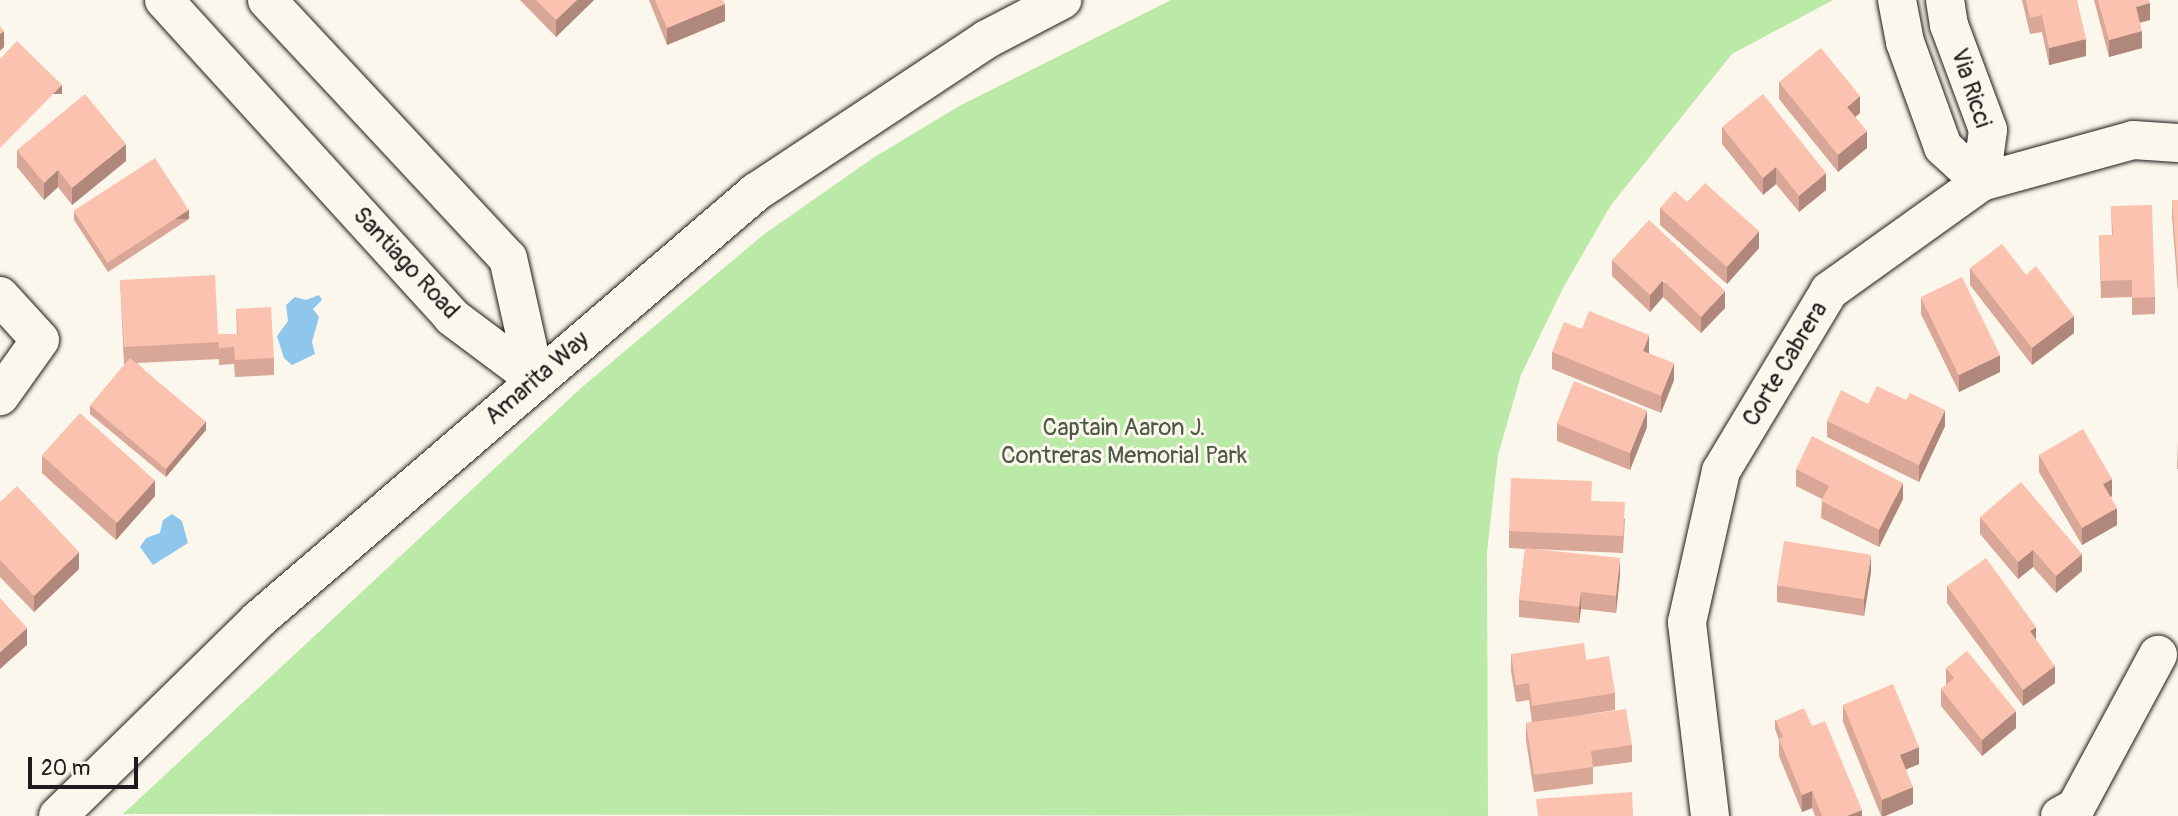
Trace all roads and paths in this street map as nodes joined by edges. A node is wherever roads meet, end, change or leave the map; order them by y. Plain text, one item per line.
1 (164, 0) edge
2 (267, 0) edge
3 (1062, 0) edge
4 (1897, 0) edge
5 (1945, 0) edge
6 (2178, 143) edge
7 (1981, 182) junction
8 (0, 296) edge
9 (535, 379) junction
10 (0, 396) edge
11 (2158, 655) dead end
12 (58, 816) edge
13 (1710, 816) edge
14 (2060, 816) edge

1 - 9 street, Santiago Road
2 - 9 street
3 - 9 street, Amarita Way
4 - 7 street, Via Ricci
5 - 7 street, Via Ricci
6 - 7 street, Corte Cabrera
7 - 13 street, Corte Cabrera
8 - 10 street
9 - 12 street, Amarita Way
11 - 14 street

